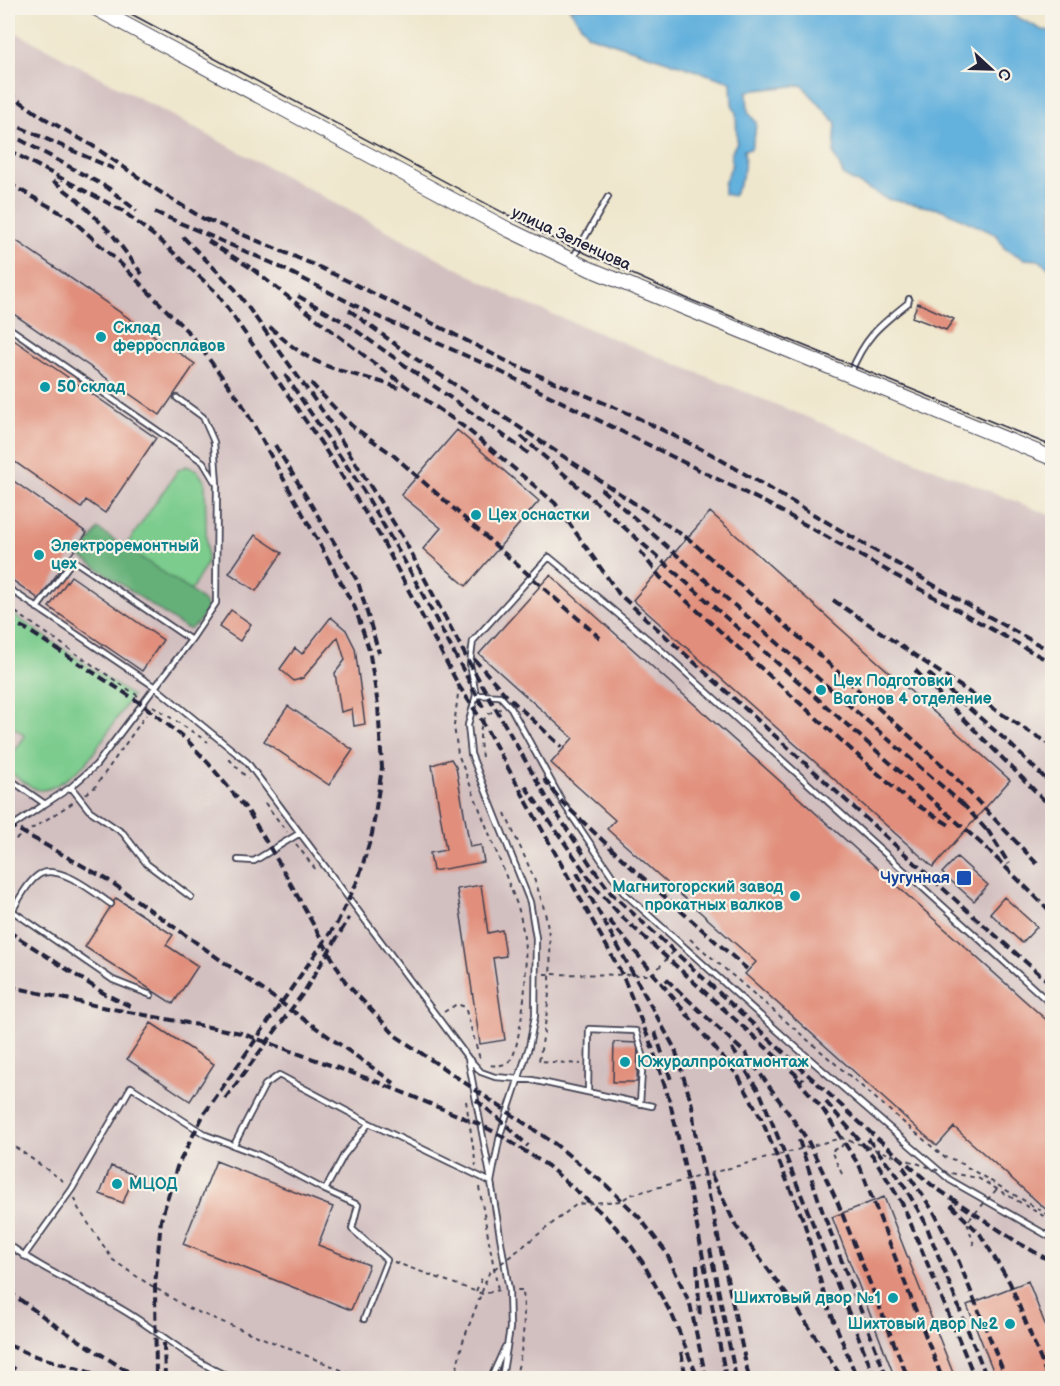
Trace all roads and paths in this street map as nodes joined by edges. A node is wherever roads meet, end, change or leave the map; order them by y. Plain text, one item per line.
1 (95, 8) edge
2 (608, 197) dead end
3 (572, 260) junction
4 (909, 299) dead end
5 (8, 327) edge
6 (849, 376) junction
7 (177, 398) dead end
8 (1053, 458) edge
9 (217, 484) junction
10 (8, 588) edge
11 (8, 607) edge
12 (37, 608) junction
13 (191, 640) junction
14 (459, 686) dead end
15 (155, 687) junction
16 (476, 695) junction
17 (145, 701) junction
18 (511, 708) junction
19 (213, 746) dead end
20 (222, 753) dead end
21 (483, 761) dead end
22 (8, 778) edge
23 (248, 779) dead end
24 (71, 787) junction
25 (261, 796) dead end
26 (45, 804) junction
27 (501, 804) dead end
28 (8, 829) edge
29 (300, 833) junction
30 (292, 839) junction
31 (238, 860) dead end
32 (320, 876) dead end
33 (191, 897) dead end
34 (111, 904) dead end
35 (10, 909) edge
36 (681, 942) junction
37 (537, 974) junction
38 (550, 974) junction
39 (151, 996) dead end
40 (1053, 1005) edge
41 (438, 1017) junction
42 (468, 1058) junction
43 (589, 1064) junction
44 (519, 1079) junction
45 (588, 1092) junction
46 (466, 1099) dead end
47 (640, 1104) junction
48 (652, 1106) dead end
49 (369, 1123) junction
50 (844, 1139) junction
51 (8, 1142) edge
52 (234, 1146) junction
53 (477, 1174) junction
54 (842, 1174) dead end
55 (491, 1182) junction
56 (72, 1189) junction
57 (997, 1189) junction
58 (325, 1190) junction
59 (1053, 1217) edge
60 (1053, 1221) edge
61 (1053, 1238) edge
62 (8, 1244) edge
63 (974, 1245) dead end
64 (24, 1256) junction
65 (387, 1260) junction
66 (485, 1281) junction
67 (523, 1290) dead end
68 (476, 1291) junction
69 (364, 1319) dead end
70 (509, 1340) junction
71 (8, 1374) edge
72 (14, 1378) edge
73 (232, 1378) edge
74 (360, 1378) edge
75 (455, 1378) edge
76 (491, 1378) edge
77 (502, 1378) edge
78 (515, 1378) edge

1 - 3 main road, улица Зеленцова
2 - 3 lane
3 - 6 main road, улица Зеленцова
4 - 6 lane
5 - 9 lane
6 - 8 main road, улица Зеленцова
7 - 9 lane
9 - 13 lane
10 - 12 lane
11 - 17 path
12 - 13 lane
12 - 15 lane
13 - 15 lane
14 - 41 path
15 - 17 lane
15 - 29 lane
16 - 18 lane
16 - 37 lane
16 - 40 lane
17 - 19 path
17 - 24 lane
18 - 21 path
18 - 36 lane
20 - 23 path
22 - 26 lane
24 - 26 lane
24 - 33 lane
25 - 30 path
26 - 28 lane
27 - 38 path
29 - 30 lane
29 - 41 lane
30 - 31 lane
30 - 32 path
34 - 35 lane
35 - 39 lane
36 - 38 path
36 - 59 path
36 - 61 lane
37 - 38 path
37 - 44 lane
38 - 43 path
41 - 42 lane
42 - 44 lane
42 - 55 lane
43 - 45 lane
43 - 47 lane
44 - 45 lane
44 - 55 lane
45 - 47 lane
46 - 53 path
47 - 48 lane
49 - 52 lane
49 - 53 lane
49 - 58 lane
50 - 54 path, bridge
50 - 57 path, bridge
50 - 66 path, bridge
51 - 56 path
52 - 56 lane
52 - 58 lane
53 - 55 lane
53 - 68 path
55 - 70 lane
56 - 64 lane
56 - 74 path
57 - 60 path, bridge
57 - 63 path, bridge
58 - 65 lane
62 - 64 lane
64 - 73 lane
65 - 68 path
65 - 69 lane
66 - 68 path
66 - 75 path, bridge
67 - 78 path
70 - 76 lane
70 - 77 lane
71 - 72 lane

